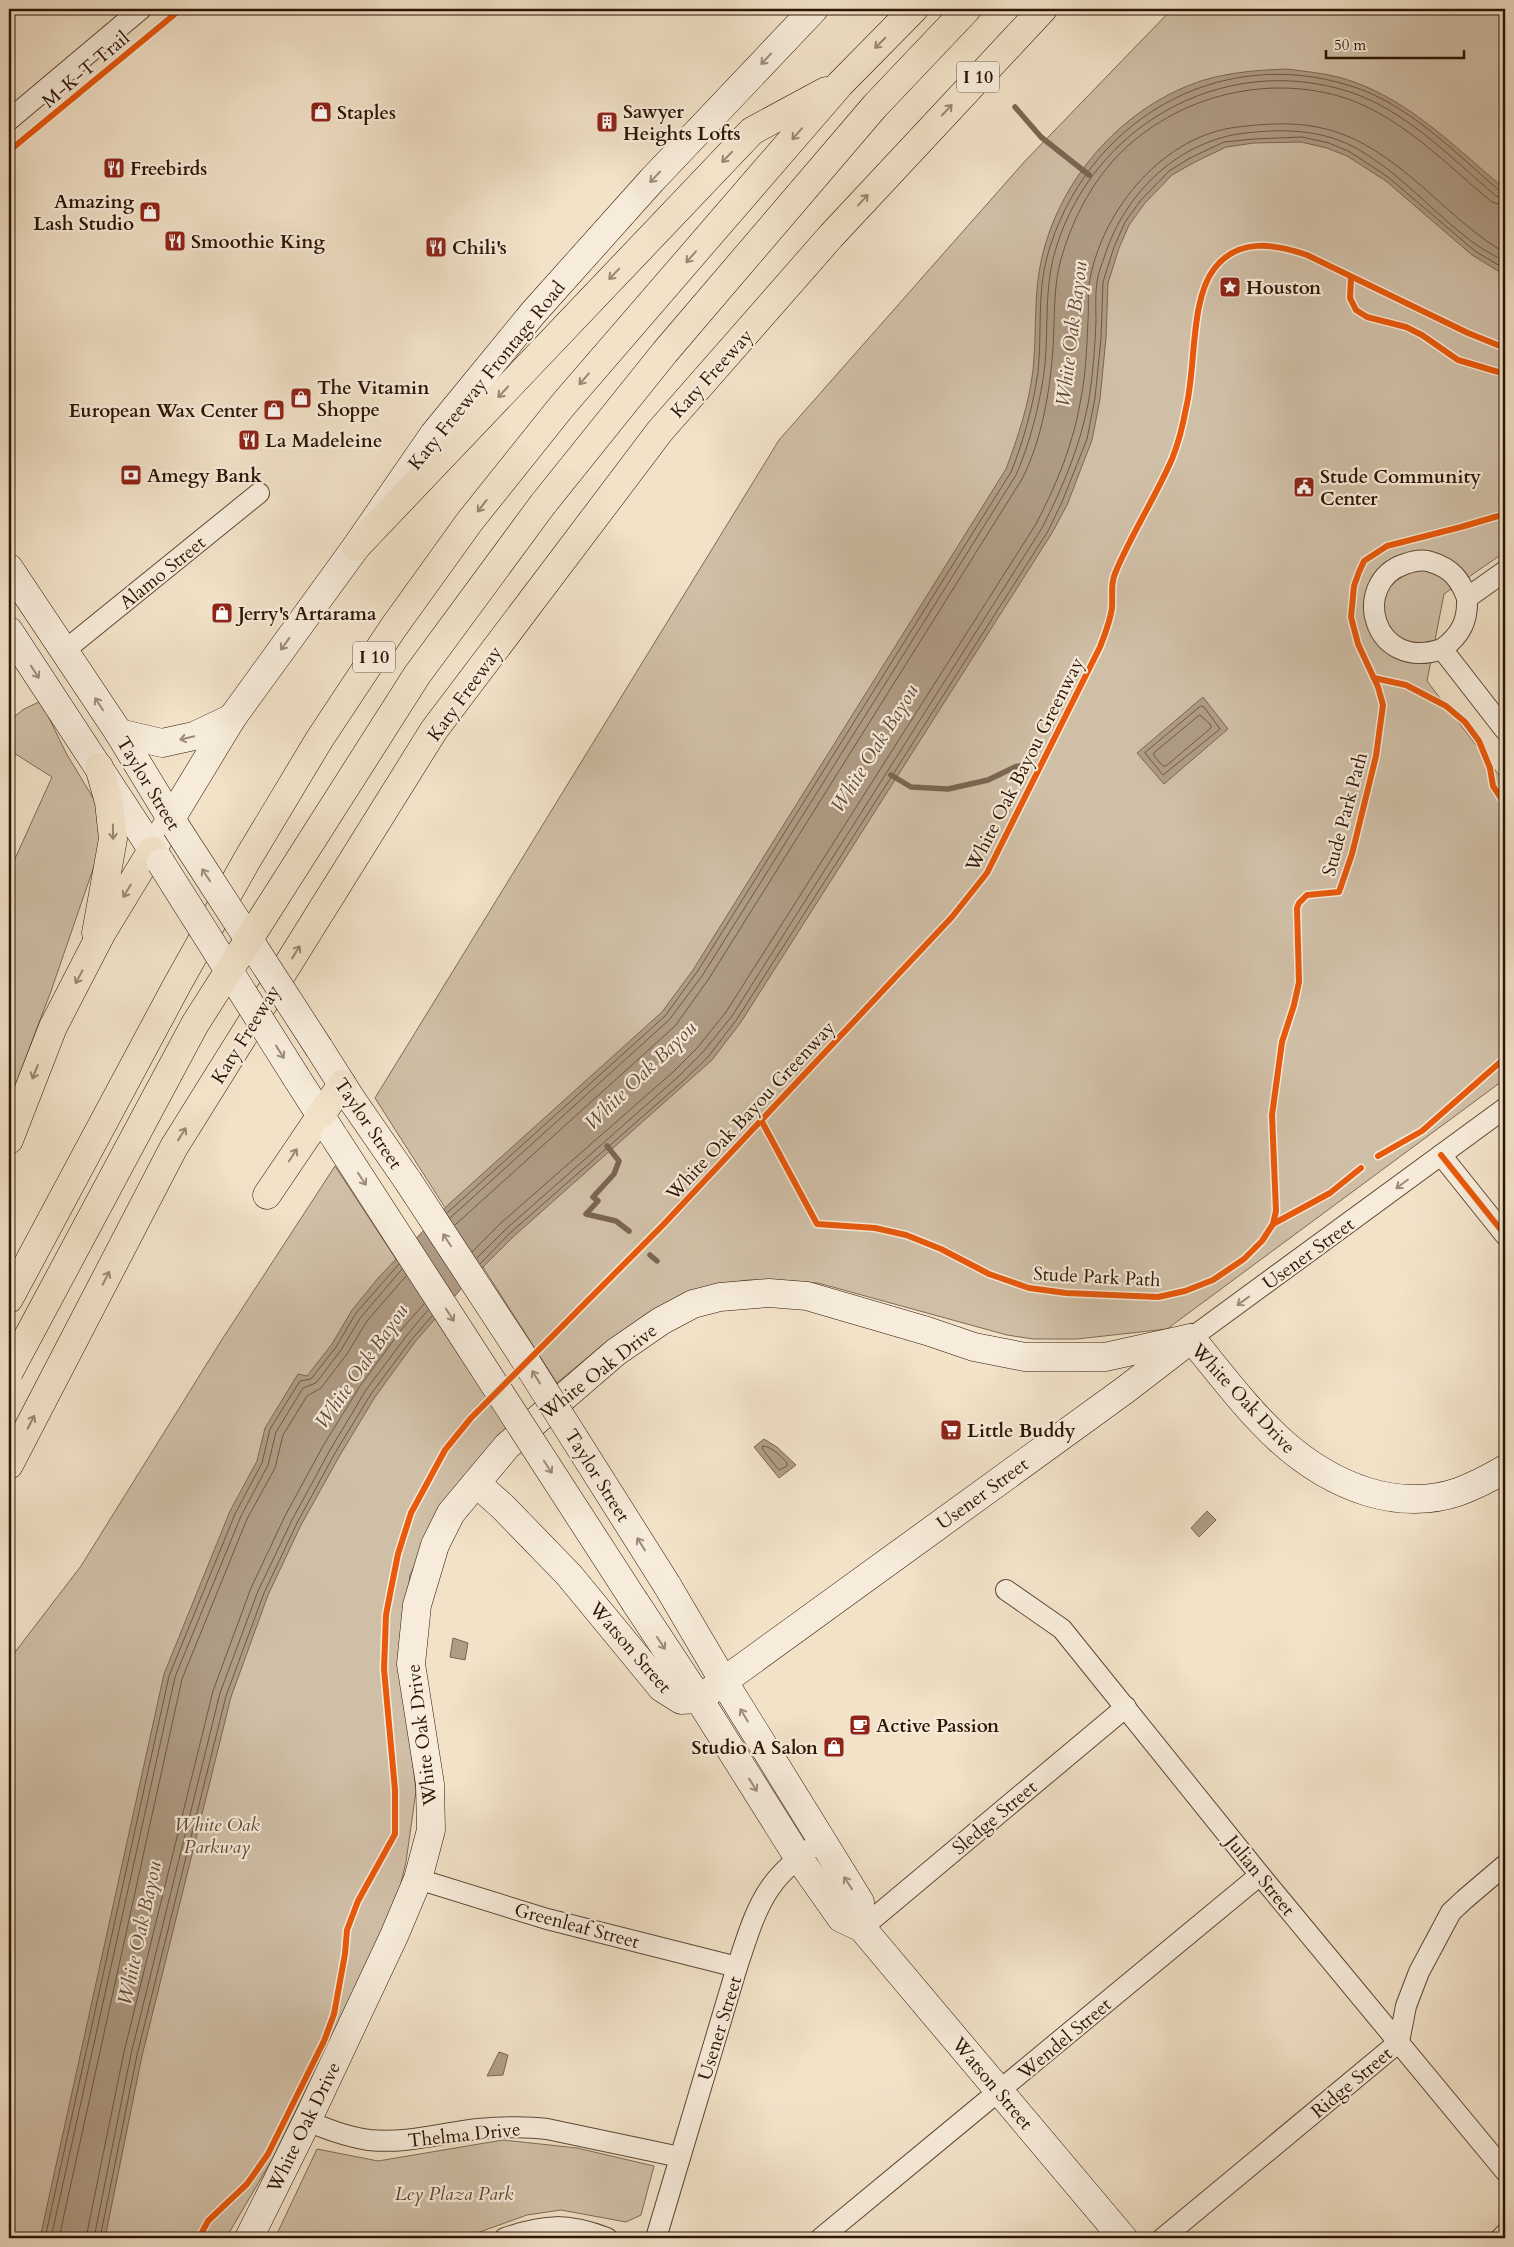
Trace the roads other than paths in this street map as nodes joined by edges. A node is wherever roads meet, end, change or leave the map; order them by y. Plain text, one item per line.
1 (141, 9) edge
2 (914, 9) edge
3 (967, 9) edge
4 (987, 9) edge
5 (1043, 9) edge
6 (806, 16) edge
7 (843, 81) junction
8 (879, 111) junction
9 (9, 120) edge
10 (259, 493) dead end
11 (356, 547) junction
12 (9, 568) edge
13 (1505, 571) edge
14 (1467, 598) junction
15 (9, 631) edge
16 (1442, 649) junction
17 (64, 651) junction
18 (232, 718) junction
19 (1505, 730) edge
20 (119, 733) junction
21 (99, 768) junction
22 (173, 824) junction
23 (156, 856) junction
24 (94, 948) junction
25 (342, 1084) junction
26 (1505, 1108) edge
27 (320, 1115) junction
28 (9, 1140) edge
29 (1441, 1155) junction
30 (267, 1195) dead end
31 (1505, 1235) edge
32 (9, 1299) edge
33 (1191, 1338) junction
34 (1105, 1356) junction
35 (9, 1372) edge
36 (1125, 1390) junction
37 (9, 1465) edge
38 (1505, 1469) edge
39 (476, 1483) junction
40 (1006, 1590) dead end
41 (724, 1682) junction
42 (699, 1699) junction
43 (1126, 1707) junction
44 (820, 1840) junction
45 (798, 1857) junction
46 (1505, 1865) edge
47 (1260, 1875) junction
48 (418, 1879) junction
49 (862, 1928) junction
50 (737, 1967) junction
51 (1398, 2042) junction
52 (999, 2091) junction
53 (307, 2121) junction
54 (680, 2158) junction
55 (1505, 2171) edge
56 (1505, 2234) edge
57 (249, 2238) edge
58 (505, 2238) edge
59 (607, 2238) edge
60 (656, 2238) edge
61 (821, 2238) edge
62 (1123, 2238) edge
63 (1164, 2238) edge
64 (1501, 2238) edge

1 - 9 street
2 -> 7 highway, I 10
3 - 8 highway
4 - 8 highway
37 -> 5 highway, Katy Freeway / I 10
6 -> 11 main road, Katy Freeway Frontage Road
7 -> 11 highway
7 -> 32 highway, I 10
8 - 35 highway, bridge
10 - 17 street, Alamo Street
11 -> 18 main road, Katy Freeway Frontage Road
12 - 17 main road, Taylor Street
13 - 14 street
14 - 16 street
14 - 16 street
15 -> 21 main road, Taylor Street
16 - 19 street
20 -> 17 main road, Taylor Street
18 -> 20 main road
18 - 22 main road, Katy Freeway Frontage Road
20 - 22 main road, Taylor Street
21 - 23 main road, Taylor Street
21 -> 24 highway
22 - 23 main road, Katy Freeway Frontage Road
25 -> 22 main road, Taylor Street, bridge
23 -> 24 highway
23 -> 27 main road, Taylor Street, bridge
24 -> 28 highway
25 - 27 highway
41 -> 25 main road, Taylor Street, bridge
26 - 29 street, Usener Street
30 -> 27 highway
27 -> 42 main road, Taylor Street, bridge
29 - 31 street
29 -> 33 street, Usener Street
33 - 34 main road, White Oak Drive
33 - 36 main road, Usener Street
33 - 38 main road, White Oak Drive
34 - 36 main road
34 - 39 main road, White Oak Drive
36 - 41 main road, Usener Street
39 - 42 main road, Watson Street
39 - 48 main road, White Oak Drive
40 - 43 street, Julian Street
41 - 42 main road, Usener Street
44 -> 41 main road
42 -> 45 main road, Watson Street
43 - 47 street, Julian Street
43 - 49 street, Sledge Street
44 - 45 street, Usener Street
49 -> 44 main road
45 - 49 main road, Watson Street
45 - 50 street, Usener Street
46 - 51 street, Ridge Street
47 - 51 street, Julian Street
47 - 52 street, Wendel Street
48 - 50 street, Greenleaf Street
48 - 53 main road, White Oak Drive
49 - 52 main road, Watson Street
50 - 54 street, Usener Street
51 - 55 street, Julian Street
51 - 63 street, Ridge Street
52 - 61 street, Wendel Street
52 - 62 main road, Watson Street
53 - 54 street, Thelma Drive
53 - 57 main road, White Oak Drive
54 - 60 street, Usener Street
56 - 64 street
58 - 59 street

